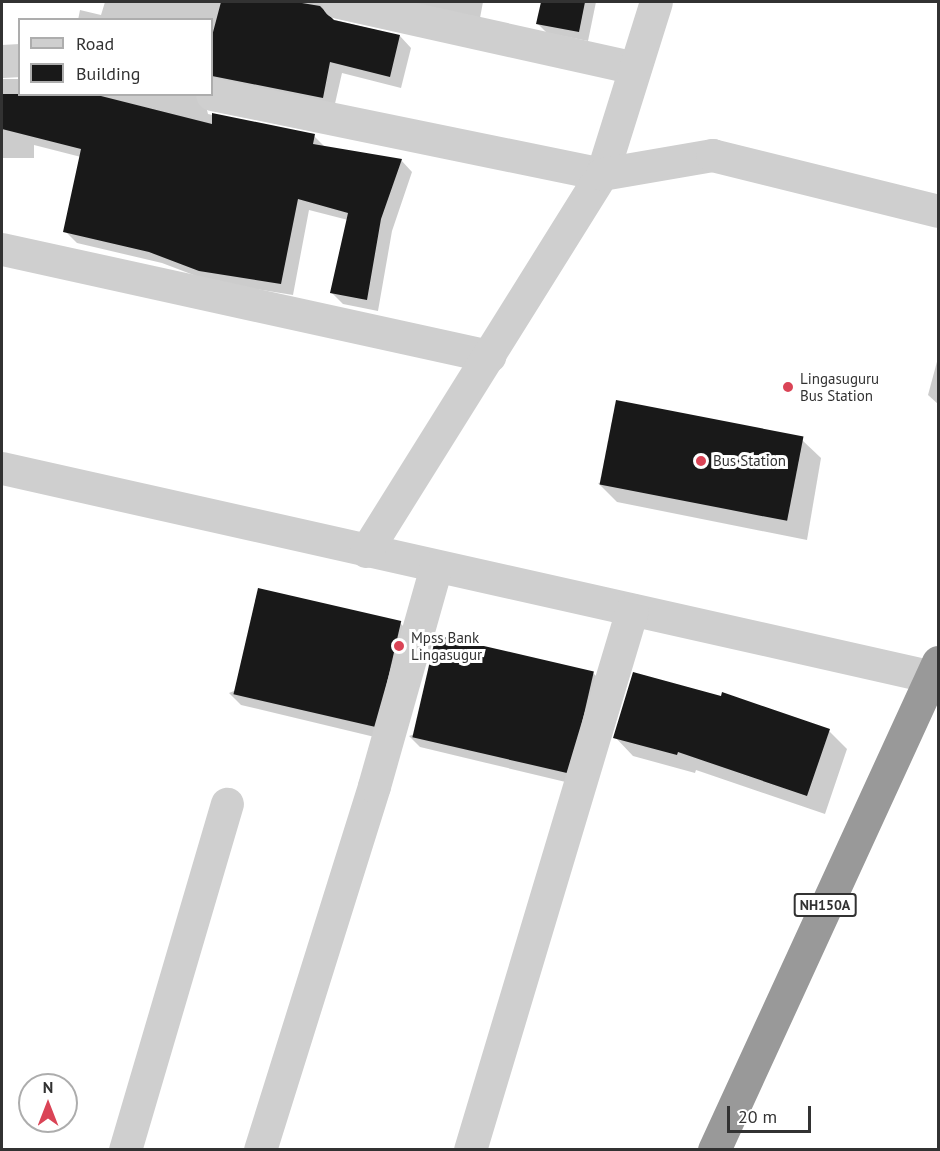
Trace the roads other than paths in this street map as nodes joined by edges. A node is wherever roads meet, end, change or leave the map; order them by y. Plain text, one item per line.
1 (338, 2) edge
2 (656, 2) edge
3 (18, 60) edge
4 (2, 62) edge
5 (635, 68) junction
6 (213, 94) edge
7 (602, 174) junction
8 (939, 211) edge
9 (2, 249) edge
10 (489, 356) junction
11 (2, 468) edge
12 (366, 551) junction
13 (436, 567) junction
14 (632, 610) junction
15 (934, 669) edge
16 (227, 804) dead end
17 (126, 1149) edge
18 (260, 1149) edge
19 (470, 1149) edge
20 (714, 1149) edge

1 - 5 street
2 - 5 street
3 - 4 street
5 - 7 street
6 - 7 street
7 - 8 street
7 - 10 street
9 - 10 street
10 - 12 street
11 - 12 street
12 - 13 street
13 - 14 street
13 - 18 street
14 - 15 street
14 - 19 street
15 - 20 highway, NH150A
16 - 17 street

